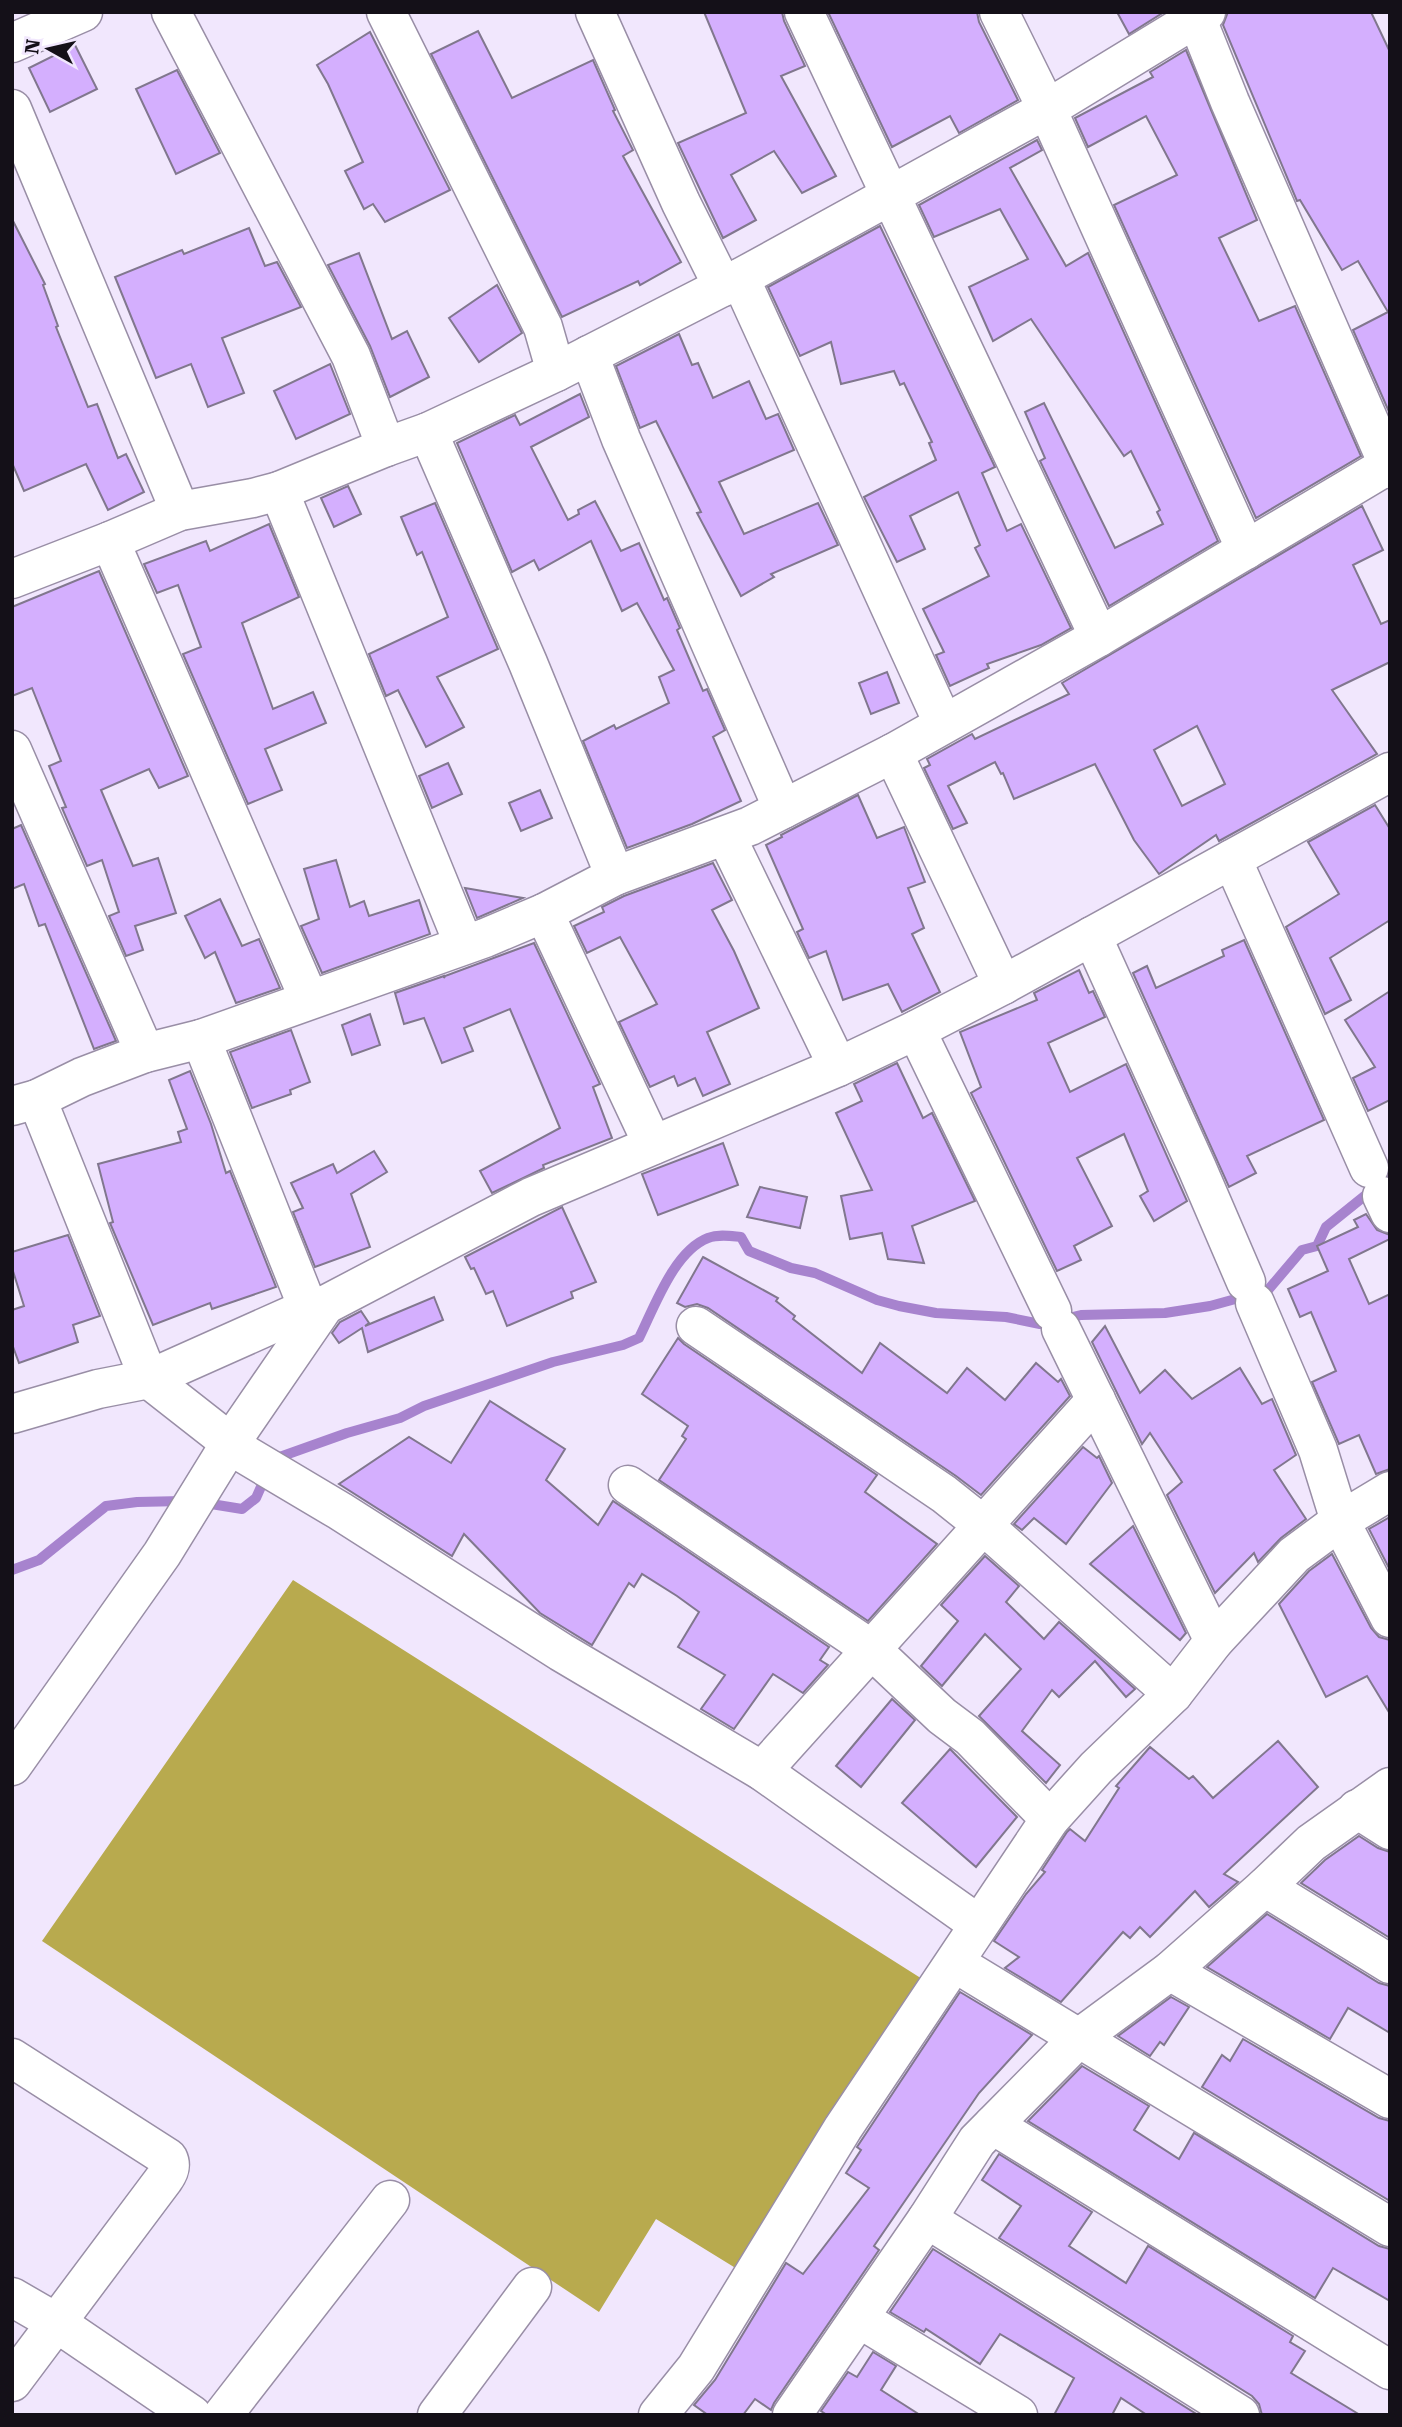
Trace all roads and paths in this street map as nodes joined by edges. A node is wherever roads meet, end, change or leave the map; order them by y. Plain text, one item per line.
1 (83, 12) edge
2 (171, 12) edge
3 (386, 12) edge
4 (595, 12) edge
5 (804, 12) edge
6 (999, 12) edge
7 (1199, 14) edge
8 (12, 43) edge
9 (12, 109) edge
10 (1047, 109) junction
11 (891, 195) junction
12 (731, 282) junction
13 (572, 363) junction
14 (428, 432) junction
15 (386, 447) junction
16 (1389, 466) edge
17 (279, 491) junction
18 (180, 511) junction
19 (110, 541) junction
20 (1245, 550) junction
21 (12, 579) edge
22 (1099, 637) junction
23 (943, 723) junction
24 (12, 750) edge
25 (893, 753) junction
26 (1385, 788) edge
27 (783, 809) junction
28 (726, 836) junction
29 (1232, 859) junction
30 (615, 877) junction
31 (544, 913) junction
32 (1092, 936) junction
33 (464, 945) junction
34 (1003, 985) junction
35 (309, 999) junction
36 (916, 1030) junction
37 (201, 1039) junction
38 (145, 1053) junction
39 (838, 1067) junction
40 (24, 1102) edge
41 (653, 1145) junction
42 (1380, 1193) edge
43 (317, 1307) junction
44 (696, 1326) dead end
45 (149, 1379) junction
46 (1096, 1400) junction
47 (12, 1414) edge
48 (231, 1442) junction
49 (628, 1485) dead end
50 (1390, 1491) edge
51 (1340, 1521) junction
52 (983, 1525) junction
53 (1390, 1618) edge
54 (1214, 1640) junction
55 (871, 1649) junction
56 (1173, 1694) junction
57 (12, 1766) edge
58 (762, 1771) junction
59 (1390, 1787) edge
60 (1357, 1809) junction
61 (1051, 1819) junction
62 (1390, 1830) edge
63 (1265, 1887) junction
64 (978, 1924) junction
65 (955, 1963) junction
66 (1390, 1964) edge
67 (1170, 1970) junction
68 (1079, 2038) junction
69 (12, 2058) edge
70 (1390, 2099) edge
71 (993, 2125) junction
72 (390, 2200) dead end
73 (927, 2219) junction
74 (1390, 2227) edge
75 (532, 2287) dead end
76 (12, 2297) edge
77 (860, 2319) junction
78 (57, 2323) junction
79 (1390, 2370) edge
80 (12, 2382) edge
81 (192, 2415) edge
82 (223, 2415) edge
83 (437, 2415) edge
84 (658, 2415) edge
85 (792, 2415) edge
86 (1018, 2415) edge
87 (1240, 2415) edge

1 - 8 street
2 - 15 street
3 - 13 street
4 - 12 street
5 - 11 street
6 - 10 street
7 - 10 street
7 - 16 street
9 - 18 street
10 - 11 street
10 - 20 street
11 - 12 street
11 - 22 street
12 - 13 street
12 - 23 street
13 - 14 street
13 - 27 street
14 - 15 street
14 - 30 street
15 - 17 street
16 - 20 street
17 - 18 street
17 - 33 street
18 - 19 street
19 - 21 street
19 - 35 street
20 - 22 street
22 - 23 street
23 - 25 street
24 - 38 street
25 - 27 street
25 - 34 street
26 - 29 street
27 - 28 street
28 - 30 street
28 - 39 street
29 - 32 street
29 - 42 street
30 - 31 street
31 - 33 street
31 - 41 street
32 - 34 street
32 - 51 street
33 - 35 street
34 - 36 street
35 - 37 street
36 - 39 street
36 - 46 street
37 - 38 street
37 - 43 street
38 - 40 street
39 - 41 street
40 - 45 street
41 - 43 street
43 - 45 street
43 - 48 street
44 - 52 street
45 - 47 street
45 - 48 street
46 - 52 street
46 - 54 street
48 - 57 street
48 - 58 street
49 - 55 street
50 - 51 street
51 - 53 street
51 - 54 street
52 - 55 street
52 - 56 street
54 - 56 street
55 - 58 street
55 - 61 street
56 - 61 street
58 - 64 street
59 - 60 street
60 - 62 street
60 - 63 street
61 - 64 street
63 - 66 street
63 - 67 street
64 - 65 street
65 - 68 street
65 - 84 street
67 - 68 street
67 - 70 street
68 - 71 street
68 - 74 street
69 - 78 street
71 - 73 street
71 - 79 street
72 - 82 street
73 - 77 street
73 - 87 street
75 - 83 street
76 - 78 street
77 - 85 street
77 - 86 street
78 - 80 street
78 - 81 street

